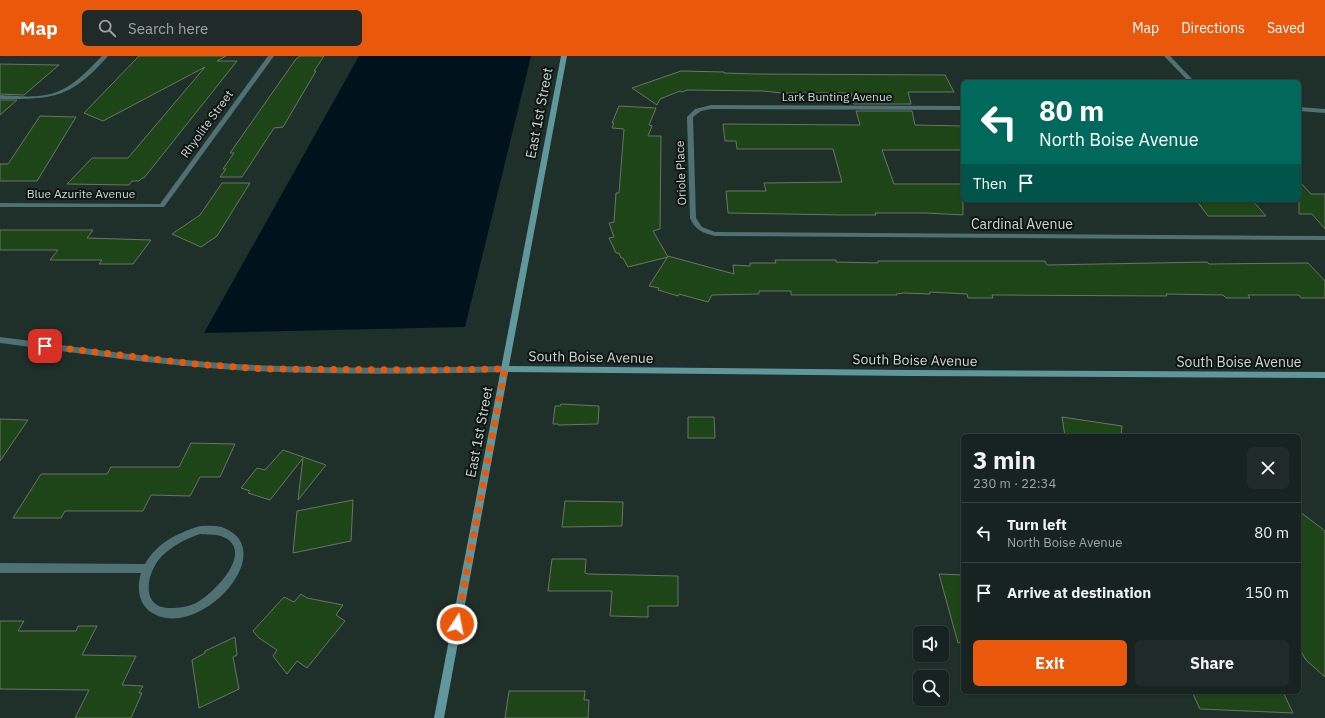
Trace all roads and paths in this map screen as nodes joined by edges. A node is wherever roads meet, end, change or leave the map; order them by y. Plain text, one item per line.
1 (105, 56) edge
2 (271, 56) edge
3 (564, 56) edge
4 (1167, 56) edge
5 (1190, 80) edge
6 (0, 97) edge
7 (711, 107) joint
8 (961, 108) edge
9 (1301, 109) edge
10 (1325, 111) edge
11 (0, 205) edge
12 (162, 206) joint
13 (719, 235) joint
14 (1325, 238) edge
15 (0, 340) edge
16 (505, 369) junction
17 (1325, 375) edge
18 (0, 568) edge
19 (147, 569) junction
20 (439, 718) edge

1 - 6 street
2 - 12 street, Rhyolite Street
3 - 16 main road, East 1st Street
4 - 5 street
7 - 8 street, Lark Bunting Avenue
7 - 13 street, Oriole Place
9 - 10 street
11 - 12 street, Blue Azurite Avenue
13 - 14 street, Cardinal Avenue
15 - 16 street
16 - 17 main road, South Boise Avenue
16 - 20 main road, East 1st Street
18 - 19 street
19 - 19 street

